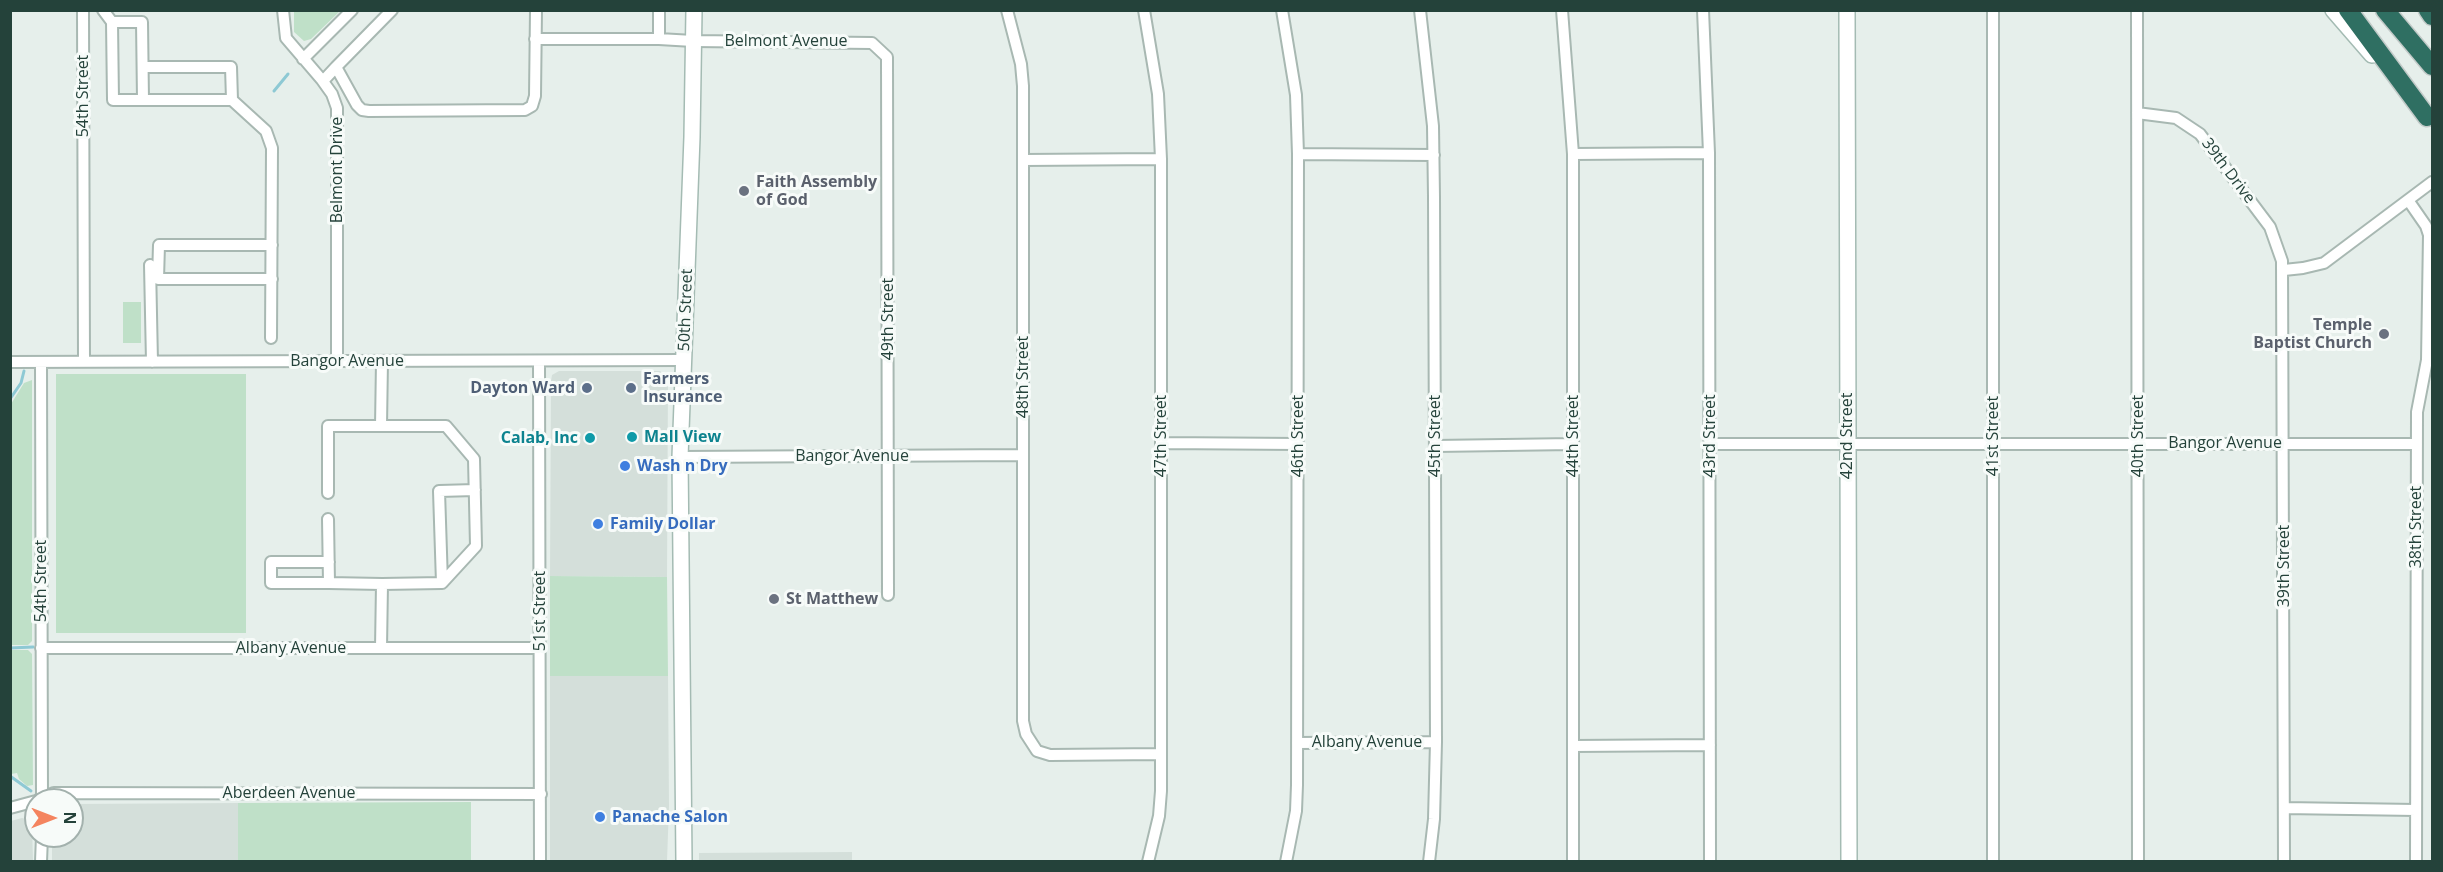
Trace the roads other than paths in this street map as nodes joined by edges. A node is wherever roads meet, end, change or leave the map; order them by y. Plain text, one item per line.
1 (83, 10) edge
2 (103, 10) edge
3 (283, 10) edge
4 (352, 10) edge
5 (392, 10) edge
6 (536, 10) edge
7 (659, 10) edge
8 (693, 10) edge
9 (1007, 10) edge
10 (1144, 10) edge
11 (1282, 10) edge
12 (1420, 10) edge
13 (1562, 10) edge
14 (1703, 10) edge
15 (1847, 10) edge
16 (1993, 10) edge
17 (2137, 10) edge
18 (2333, 10) edge
19 (2348, 10) edge
20 (2385, 10) edge
21 (2428, 10) edge
22 (2433, 16) edge
23 (112, 22) junction
24 (536, 39) junction
25 (659, 39) junction
26 (693, 41) junction
27 (878, 46) joint
28 (303, 59) junction
29 (2433, 66) edge
30 (142, 67) junction
31 (336, 67) junction
32 (323, 81) junction
33 (143, 100) junction
34 (232, 100) junction
35 (2137, 113) junction
36 (2430, 120) edge
37 (1709, 153) junction
38 (1298, 154) junction
39 (1573, 154) junction
40 (1434, 155) junction
41 (1161, 159) junction
42 (1023, 160) junction
43 (2433, 182) edge
44 (2408, 200) junction
45 (272, 245) junction
46 (150, 266) dead end
47 (2284, 270) junction
48 (272, 279) junction
49 (271, 338) dead end
50 (684, 360) junction
51 (337, 361) junction
52 (382, 361) junction
53 (539, 361) junction
54 (10, 362) edge
55 (41, 362) junction
56 (84, 362) junction
57 (152, 362) junction
58 (381, 426) junction
59 (1161, 443) junction
60 (1847, 443) junction
61 (1994, 443) junction
62 (2138, 443) junction
63 (2283, 443) junction
64 (1298, 444) junction
65 (1573, 444) junction
66 (1710, 444) junction
67 (2417, 444) junction
68 (1435, 446) junction
69 (1023, 455) junction
70 (889, 456) junction
71 (680, 457) junction
72 (475, 490) junction
73 (328, 493) dead end
74 (328, 519) dead end
75 (329, 562) junction
76 (329, 583) junction
77 (442, 583) junction
78 (382, 584) junction
79 (888, 595) dead end
80 (42, 648) junction
81 (381, 648) junction
82 (540, 648) junction
83 (1436, 742) junction
84 (1298, 743) junction
85 (1710, 745) junction
86 (1573, 746) junction
87 (1161, 754) junction
88 (39, 788) edge
89 (84, 793) edge
90 (541, 794) junction
91 (2284, 808) junction
92 (2416, 810) junction
93 (540, 861) edge
94 (684, 861) edge
95 (1148, 861) edge
96 (1286, 861) edge
97 (1429, 861) edge
98 (1573, 861) edge
99 (1710, 861) edge
100 (1848, 861) edge
101 (1993, 861) edge
102 (2138, 861) edge
103 (2284, 861) edge
104 (2416, 861) edge

1 - 56 street, 54th Street
2 - 23 street
3 - 28 street, Belmont Drive
4 - 28 street
5 - 31 street
6 - 24 street
7 - 25 street
8 - 26 main road, 50th Street
9 - 42 street, 48th Street
10 - 41 street, 47th Street
11 - 38 street, 46th Street
12 - 40 street, 45th Street
13 - 39 street, 44th Street
14 - 37 street, 43rd Street
15 - 60 main road, 42nd Street
16 - 61 street, 41st Street
17 - 35 street, 40th Street
18 - 36 main road
19 - 36 highway
20 - 29 highway
21 - 22 highway
23 - 30 street
23 - 33 street
24 - 25 street, Belmont Avenue
24 - 31 street
25 - 26 street, Belmont Avenue
26 - 27 street, Belmont Avenue
26 - 50 main road, 50th Street
27 - 70 street, 49th Street
28 - 32 street, Belmont Drive
30 - 33 street
30 - 34 street
31 - 32 street
32 - 51 street, Belmont Drive
33 - 34 street
34 - 45 street
35 - 47 street, 39th Drive
35 - 62 street, 40th Street
37 - 39 street
37 - 66 street, 43rd Street
38 - 40 street
38 - 64 street, 46th Street
39 - 65 street, 44th Street
40 - 68 street, 45th Street
41 - 42 street
41 - 59 street, 47th Street
42 - 69 street, 48th Street
43 - 44 street
44 - 47 street
44 - 67 street, 38th Street
45 - 48 street
45 - 48 street
46 - 57 street
47 - 63 street, 39th Street
48 - 49 street
50 - 53 street, Bangor Avenue
50 - 71 main road, 50th Street
51 - 52 street, Bangor Avenue
51 - 57 street, Bangor Avenue
52 - 53 street, Bangor Avenue
52 - 58 street
53 - 82 street, 51st Street
54 - 55 street, Bangor Avenue
55 - 56 street, Bangor Avenue
55 - 80 street, 54th Street
56 - 57 street, Bangor Avenue
58 - 72 street
58 - 73 street
59 - 64 street
59 - 87 street, 47th Street
60 - 61 street, Bangor Avenue
60 - 66 street, Bangor Avenue
60 - 100 main road, 42nd Street
61 - 62 street, Bangor Avenue
61 - 101 street, 41st Street
62 - 63 street, Bangor Avenue
62 - 102 street, 40th Street
63 - 67 street, Bangor Avenue
63 - 91 street, 39th Street
64 - 84 street, 46th Street
65 - 68 street
65 - 86 street, 44th Street
66 - 85 street, 43rd Street
67 - 92 street, 38th Street
68 - 83 street, 45th Street
69 - 70 street, Bangor Avenue
69 - 87 street, 48th Street
70 - 71 street, Bangor Avenue
70 - 79 street, 49th Street
71 - 94 main road, 50th Street
72 - 77 street
72 - 77 street
74 - 75 street
75 - 76 street
75 - 76 street
76 - 78 street
77 - 78 street
78 - 81 street
80 - 81 street, Albany Avenue
80 - 88 street, 54th Street
81 - 82 street, Albany Avenue
82 - 90 street, 51st Street
83 - 84 street, Albany Avenue
83 - 97 street, 45th Street
84 - 96 street, 46th Street
85 - 86 street
85 - 99 street, 43rd Street
86 - 98 street, 44th Street
87 - 95 street, 47th Street
89 - 90 street, Aberdeen Avenue
90 - 93 street, 51st Street
91 - 92 street
91 - 103 street, 39th Street
92 - 104 street, 38th Street

